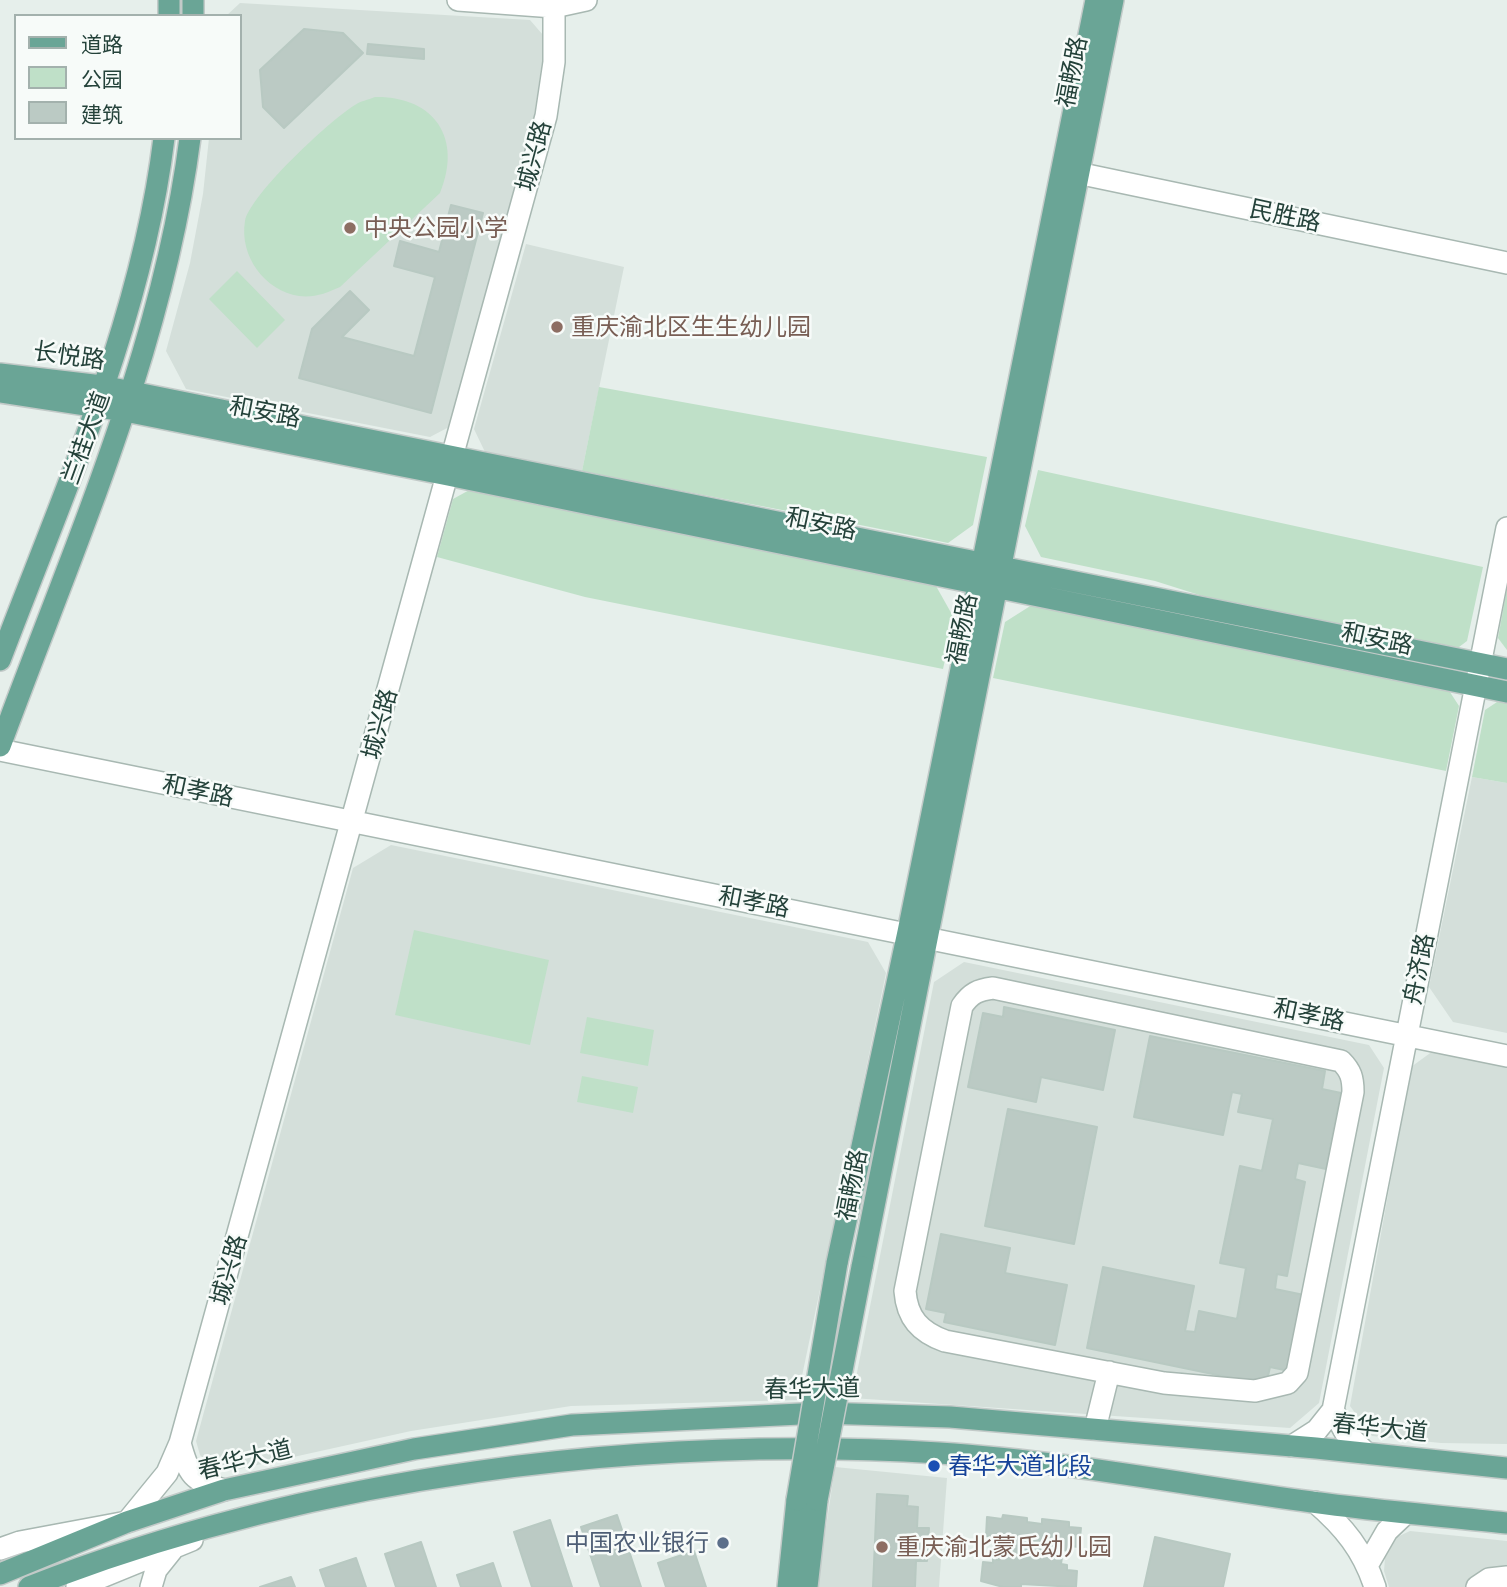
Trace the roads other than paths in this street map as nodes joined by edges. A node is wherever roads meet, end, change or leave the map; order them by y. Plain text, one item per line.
1 (458, 0) edge
2 (586, 0) edge
3 (1096, 0) edge
4 (1113, 0) edge
5 (554, 4) edge
6 (164, 140) edge
7 (190, 140) edge
8 (1071, 172) junction
9 (1507, 263) edge
10 (0, 374) edge
11 (0, 392) edge
12 (99, 396) junction
13 (127, 402) junction
14 (450, 465) junction
15 (1507, 528) edge
16 (991, 564) junction
17 (987, 585) junction
18 (0, 660) edge
19 (1481, 664) junction
20 (1507, 669) edge
21 (1476, 686) junction
22 (1507, 692) edge
23 (0, 748) edge
24 (353, 823) junction
25 (918, 934) junction
26 (1139, 980) junction
27 (1131, 1017) junction
28 (1405, 1035) junction
29 (1507, 1056) edge
30 (1109, 1372) junction
31 (1334, 1410) junction
32 (1095, 1429) junction
33 (180, 1443) junction
34 (1292, 1446) junction
35 (1366, 1453) junction
36 (1507, 1468) edge
37 (224, 1490) junction
38 (807, 1500) junction
39 (1315, 1502) junction
40 (1406, 1513) junction
41 (234, 1520) junction
42 (127, 1522) junction
43 (1507, 1523) edge
44 (0, 1549) edge
45 (172, 1549) junction
46 (1368, 1564) junction
47 (0, 1574) edge
48 (1507, 1577) edge
49 (31, 1586) edge
50 (77, 1587) edge
51 (151, 1587) edge
52 (788, 1587) edge
53 (807, 1587) edge
54 (1375, 1587) edge
55 (1476, 1587) edge

1 - 5 street
2 - 5 street
3 - 8 main road, 福畅路
4 - 8 main road, 福畅路
5 - 14 street, 城兴路
6 - 12 main road, 兰桂大道
7 - 13 main road, 兰桂大道
8 - 9 street, 民胜路
8 - 16 main road, 福畅路
10 - 12 main road, 长悦路
11 - 12 main road, 长悦路
12 - 13 main road, 长悦路
12 - 18 main road, 兰桂大道
13 - 14 main road, 和安路
13 - 23 main road, 兰桂大道
14 - 16 main road, 和安路
14 - 17 main road, 和安路
14 - 24 street, 城兴路
15 - 19 street, 舟济路
16 - 17 main road, 福畅路
16 - 19 main road, 和安路
17 - 21 main road, 和安路
17 - 25 main road, 福畅路
19 - 20 main road, 和安路
19 - 21 street, 舟济路
21 - 22 main road, 和安路
21 - 28 street, 舟济路
23 - 24 street, 和孝路
24 - 25 street, 和孝路
24 - 33 street, 城兴路
25 - 26 street, 和孝路
25 - 38 main road, 福畅路, bridge
25 - 38 main road, 福畅路, bridge
26 - 27 street
26 - 28 street, 和孝路
27 - 30 street
27 - 30 street
28 - 29 street, 和孝路
28 - 31 street, 舟济路
30 - 32 street
31 - 34 street
31 - 35 street
32 - 34 main road, 春华大道
32 - 37 main road, 春华大道
33 - 37 street
33 - 42 street, 城兴路
34 - 35 main road, 春华大道
35 - 36 main road, 春华大道
37 - 42 main road, 春华大道
38 - 52 main road
38 - 53 main road
39 - 40 main road
39 - 41 main road
39 - 46 street
40 - 43 main road
40 - 46 street
41 - 45 street
41 - 49 main road
42 - 44 street, 春华大道
42 - 47 main road, 春华大道
45 - 50 street
45 - 51 street
46 - 54 street
48 - 55 street

